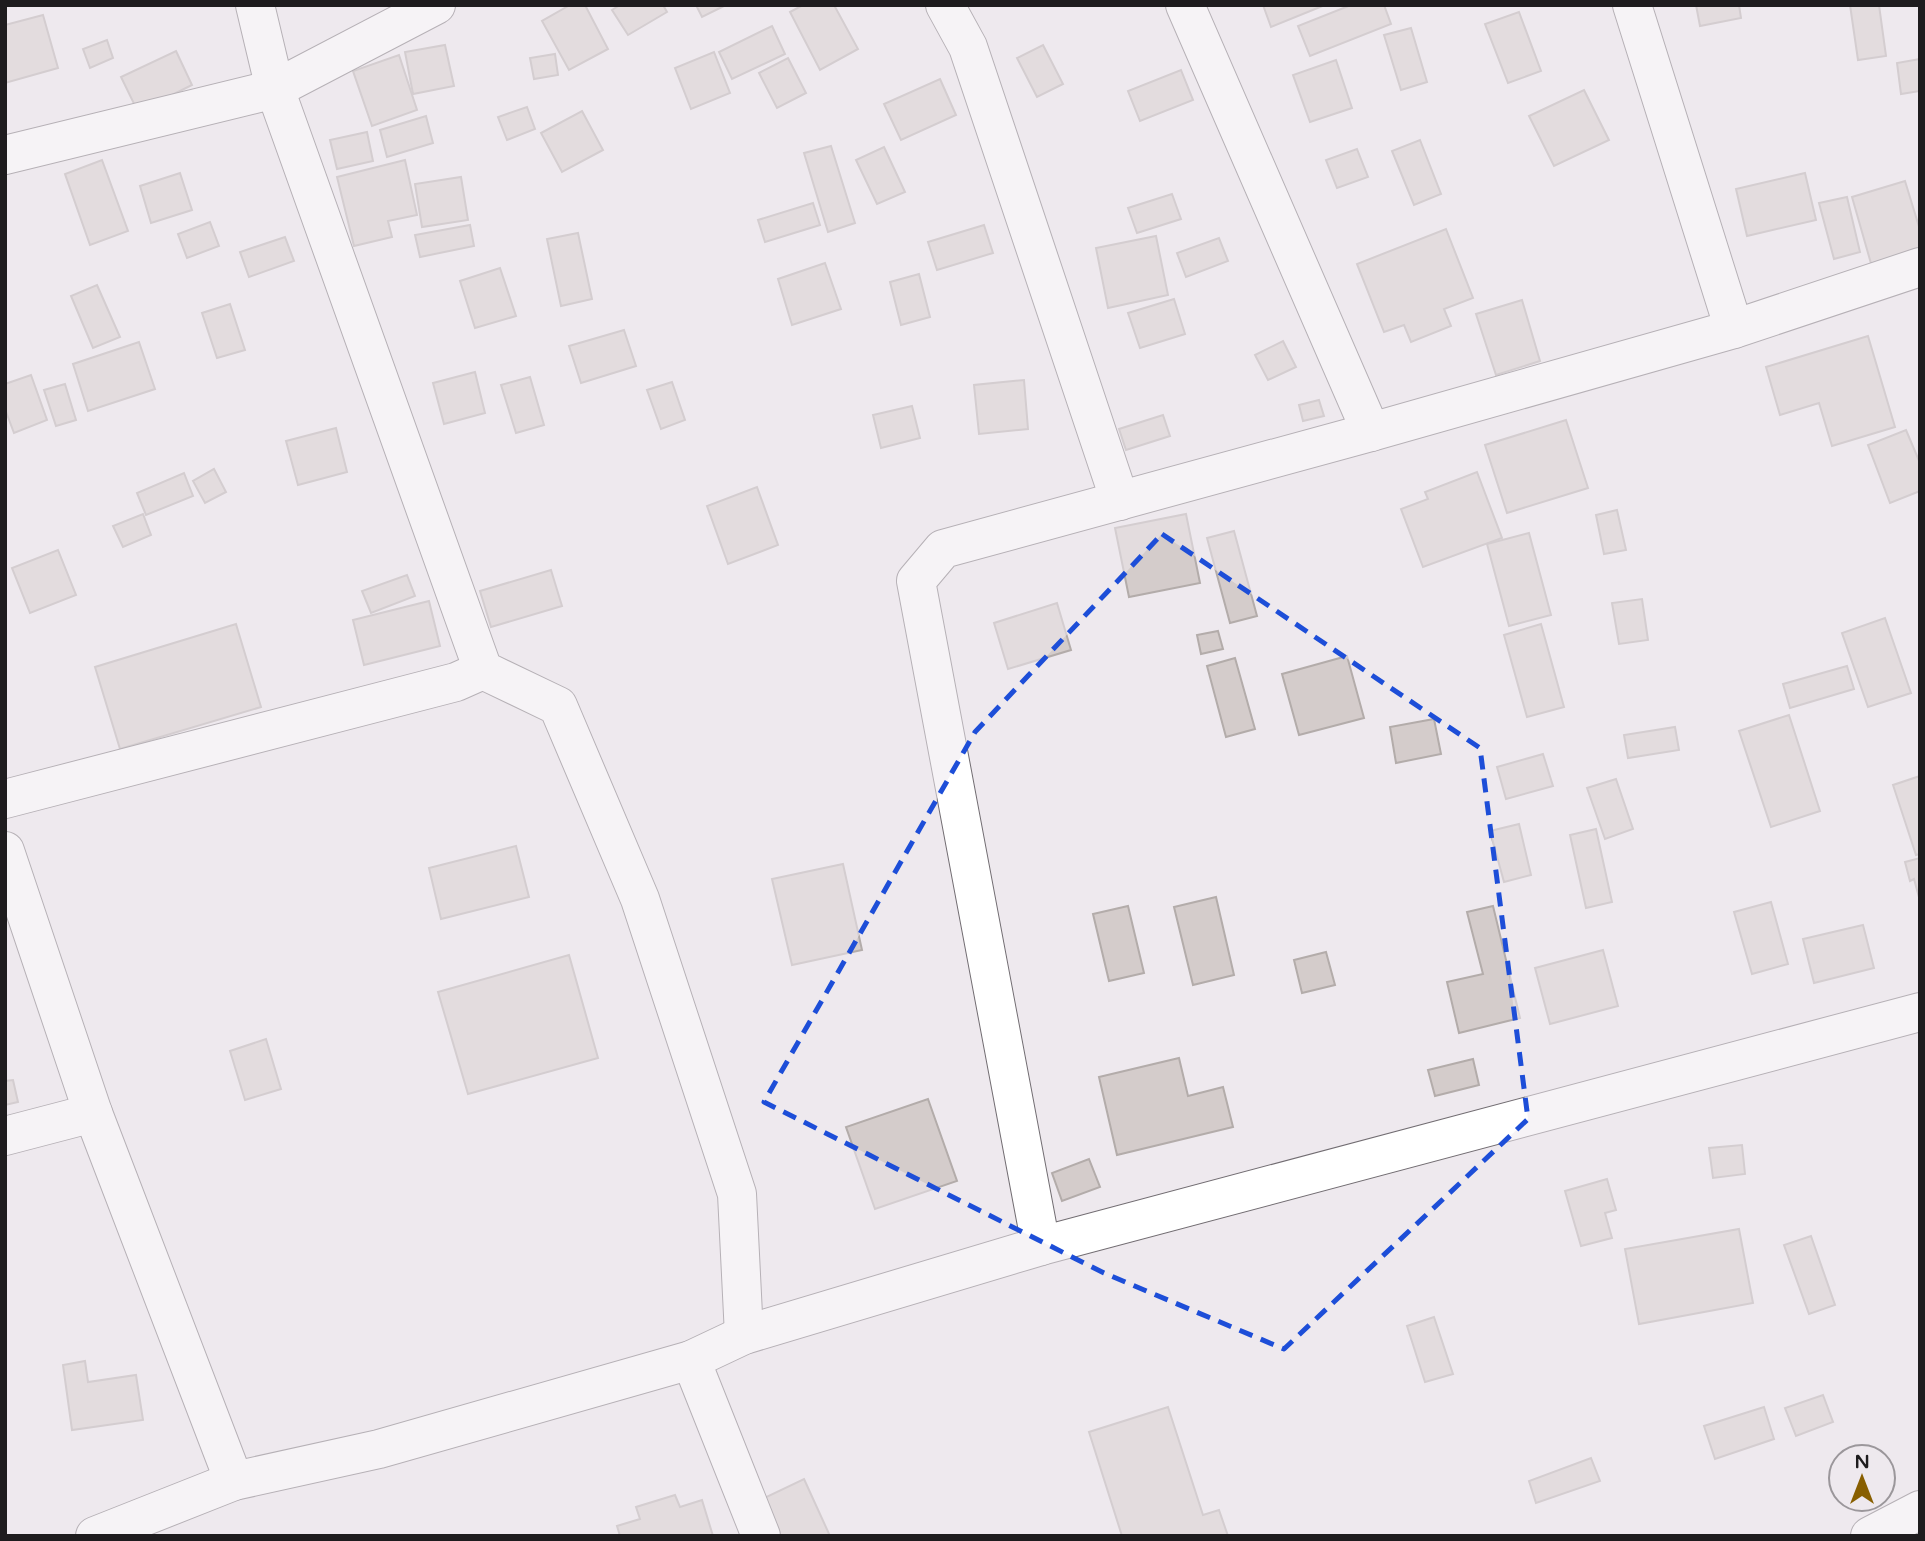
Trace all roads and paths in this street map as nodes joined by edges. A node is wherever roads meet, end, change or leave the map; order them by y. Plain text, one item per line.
1 (255, 5) edge
2 (436, 5) edge
3 (945, 5) edge
4 (1185, 5) edge
5 (1632, 5) edge
6 (275, 89) junction
7 (5, 155) edge
8 (1920, 267) edge
9 (1734, 329) junction
10 (1371, 432) junction
11 (1120, 501) junction
12 (483, 670) junction
13 (5, 799) edge
14 (5, 851) edge
15 (1920, 1012) edge
16 (93, 1112) junction
17 (5, 1136) edge
18 (1041, 1246) junction
19 (744, 1335) junction
20 (691, 1360) junction
21 (234, 1481) junction
22 (1920, 1510) edge
23 (95, 1536) edge
24 (761, 1536) edge
25 (1870, 1536) edge

1 - 6 street
2 - 6 street
3 - 11 street
4 - 10 street
5 - 9 street
6 - 7 street
6 - 12 street
8 - 9 street
9 - 10 street
10 - 11 street
11 - 18 street
12 - 13 street
12 - 19 street
14 - 16 street
15 - 18 street
16 - 17 street
16 - 21 street
18 - 19 street
19 - 20 street
20 - 21 street
20 - 24 street
21 - 23 street
22 - 25 street

